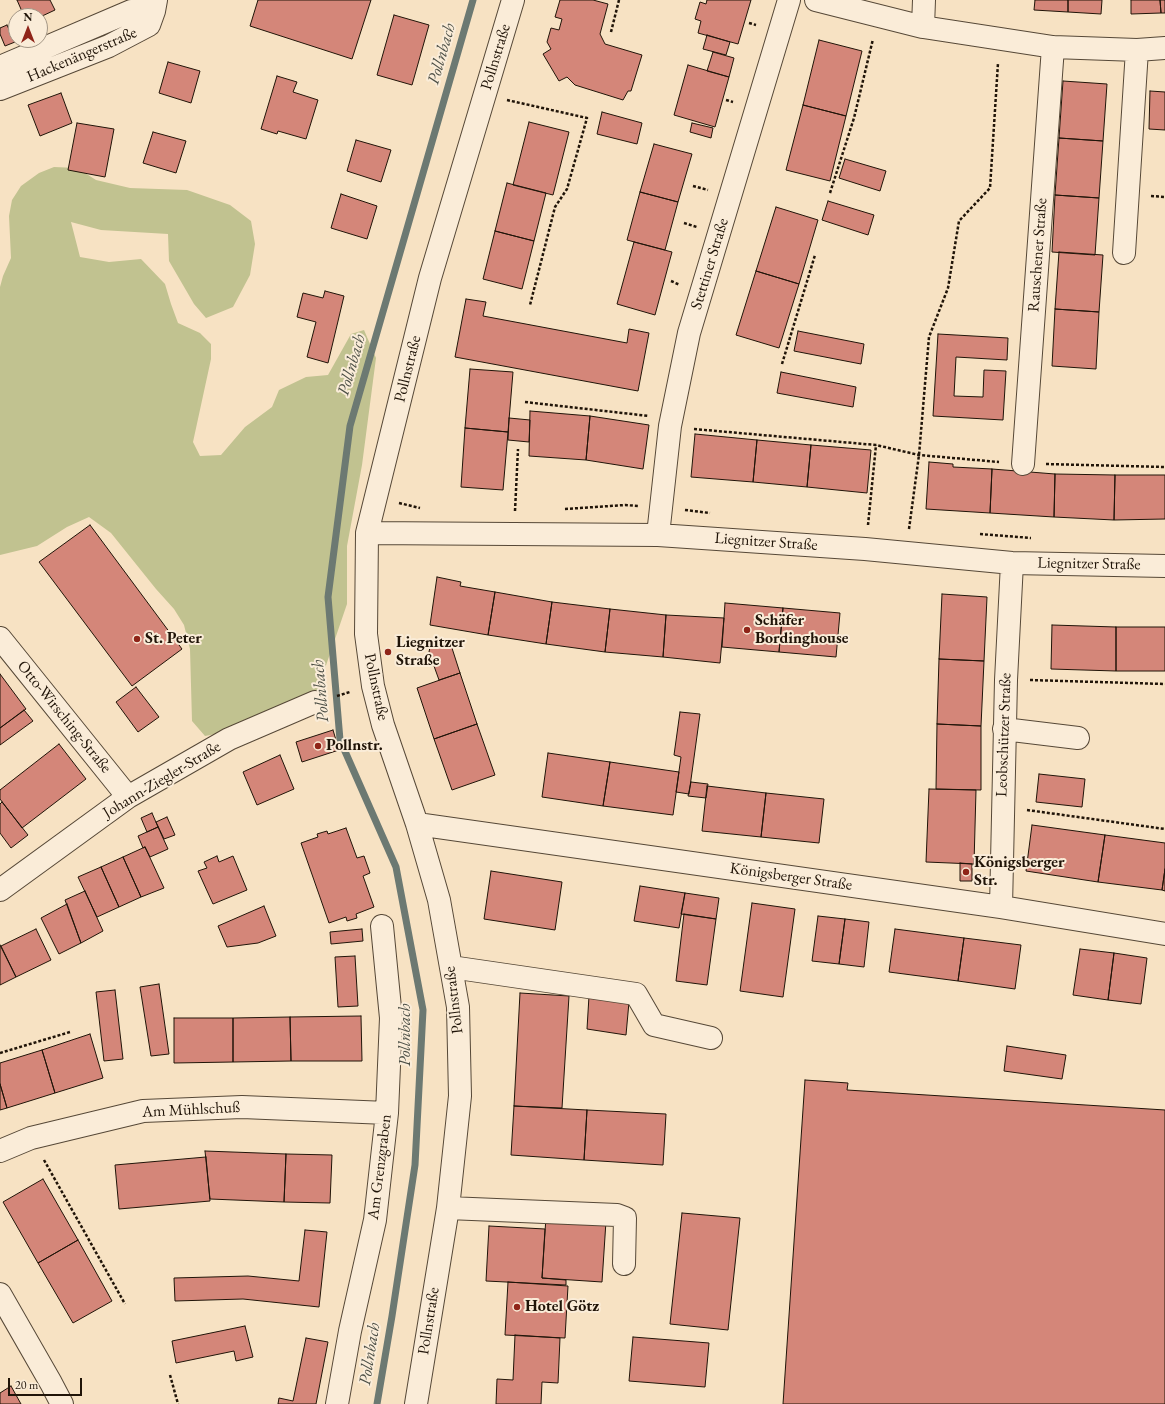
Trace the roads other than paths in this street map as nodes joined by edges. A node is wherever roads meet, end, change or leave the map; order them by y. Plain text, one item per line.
1 (513, 0) edge
2 (789, 0) edge
3 (816, 0) edge
4 (924, 0) edge
5 (155, 5) edge
6 (923, 27) junction
7 (1053, 47) junction
8 (1165, 48) edge
9 (1137, 50) junction
10 (0, 67) edge
11 (0, 89) edge
12 (1124, 253) dead end
13 (1023, 464) road end
14 (367, 533) junction
15 (658, 535) junction
16 (1012, 562) junction
17 (1165, 566) edge
18 (0, 638) edge
19 (315, 702) dead end
20 (1004, 729) junction
21 (1078, 738) dead end
22 (128, 797) junction
23 (417, 824) junction
24 (0, 890) edge
25 (1001, 907) junction
26 (382, 926) dead end
27 (1165, 934) edge
28 (451, 967) junction
29 (711, 1038) dead end
30 (387, 1113) junction
31 (0, 1151) edge
32 (448, 1208) junction
33 (624, 1264) dead end
34 (0, 1294) edge
35 (62, 1404) edge
36 (337, 1404) edge
37 (416, 1404) edge

1 - 14 street, Pollnstraße
2 - 15 street, Stettiner Straße
3 - 6 street
4 - 6 street
5 - 10 street, Hackenängerstraße
5 - 11 street, Hackenängerstraße
6 - 7 street
7 - 9 street
7 - 13 street, Rauschener Straße
8 - 9 street
9 - 12 street
14 - 15 street, Liegnitzer Straße
14 - 23 street, Pollnstraße
15 - 16 street, Liegnitzer Straße
16 - 17 street, Liegnitzer Straße
16 - 20 street, Leobschützer Straße
18 - 22 street, Otto-Wirsching-Straße
19 - 22 street, Johann-Ziegler-Straße
20 - 21 street
20 - 25 street, Leobschützer Straße
22 - 24 street, Johann-Ziegler-Straße
23 - 25 street, Königsberger Straße
23 - 28 street, Pollnstraße
25 - 27 street, Königsberger Straße
26 - 30 street, Am Grenzgraben
28 - 29 street
28 - 32 street, Pollnstraße
30 - 31 street, Am Mühlschuß
30 - 36 street, Am Grenzgraben
32 - 33 street
32 - 37 street, Pollnstraße
34 - 35 street

